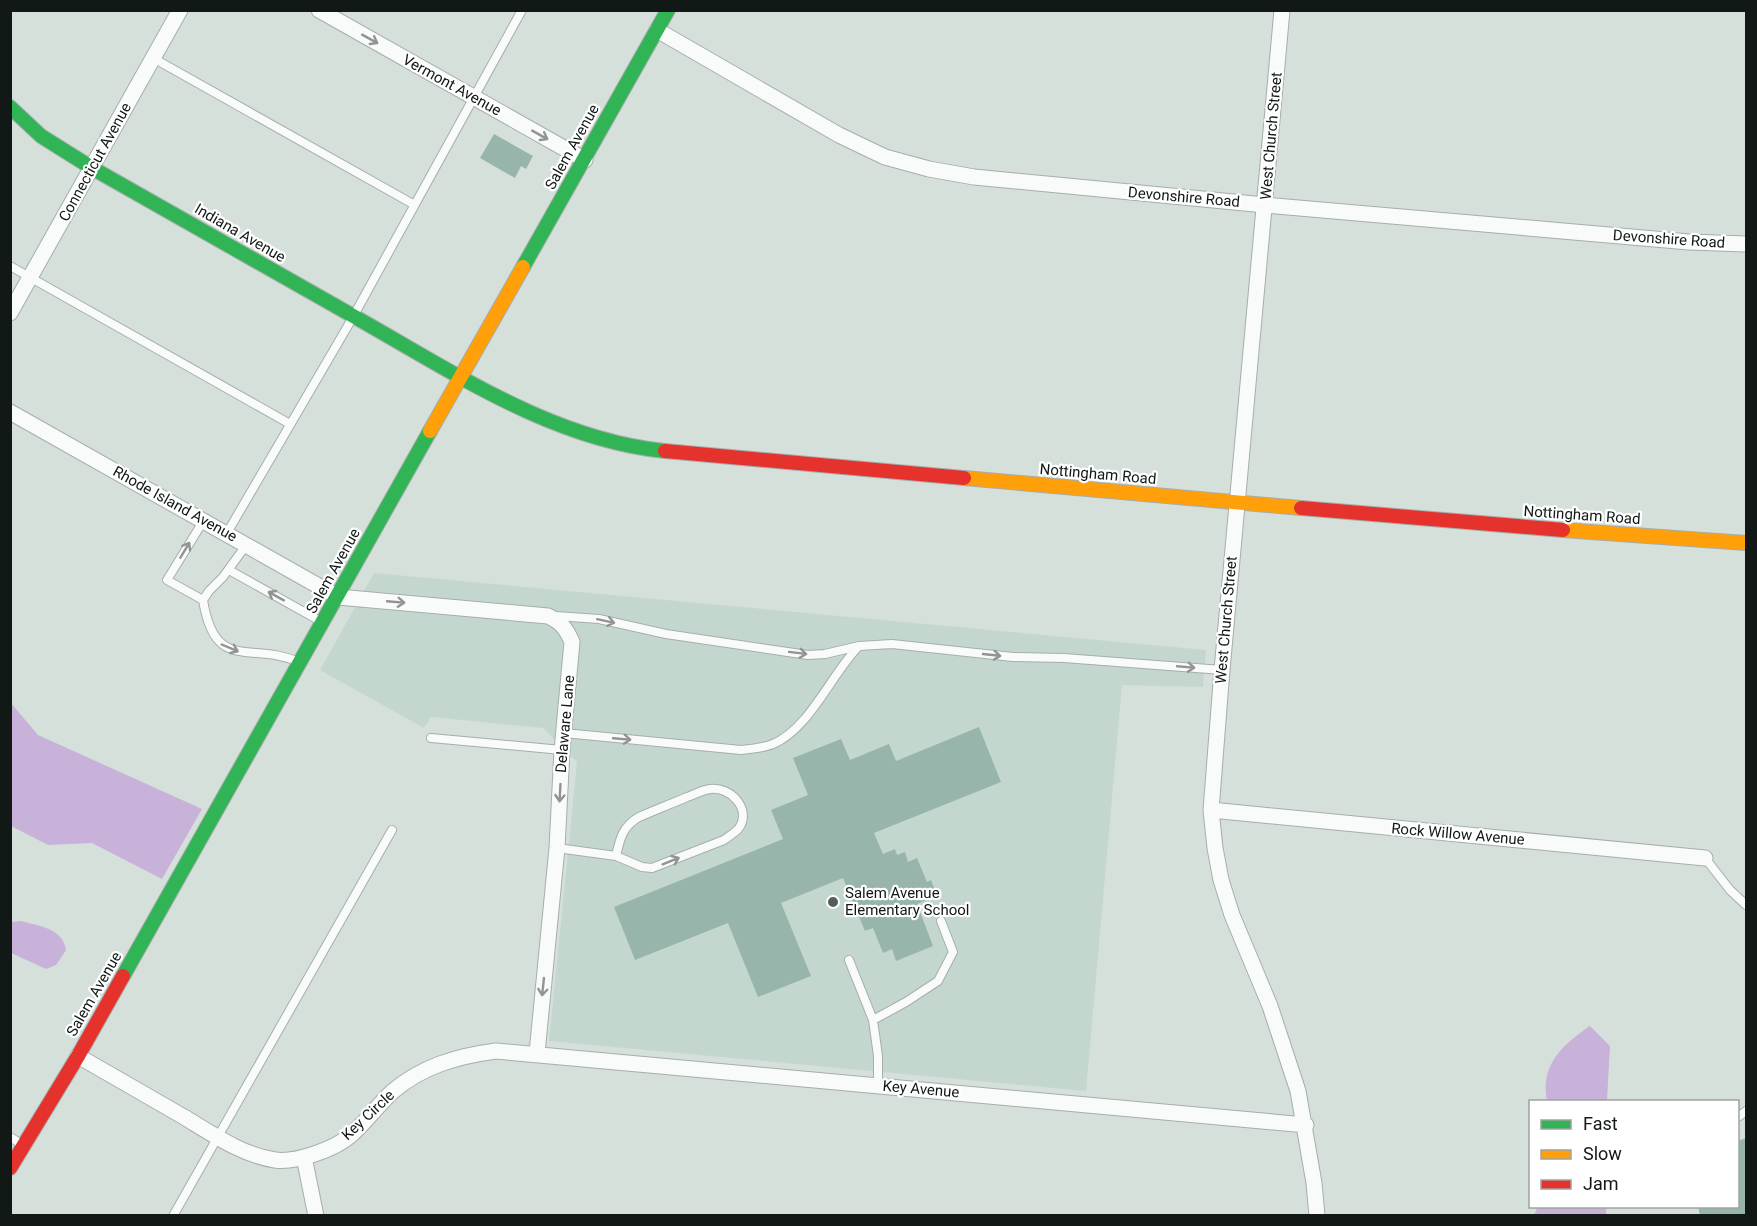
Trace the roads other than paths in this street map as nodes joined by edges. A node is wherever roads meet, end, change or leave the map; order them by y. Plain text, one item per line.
1 (180, 10) edge
2 (319, 10) edge
3 (522, 10) edge
4 (668, 10) edge
5 (1282, 10) edge
6 (657, 30) junction
7 (153, 58) junction
8 (474, 98) junction
9 (10, 107) edge
10 (585, 160) junction
11 (92, 168) junction
12 (413, 204) junction
13 (1265, 205) junction
14 (1746, 244) edge
15 (10, 266) edge
16 (30, 278) junction
17 (10, 313) edge
18 (353, 317) junction
19 (461, 377) junction
20 (10, 412) edge
21 (290, 424) junction
22 (1237, 503) junction
23 (204, 520) junction
24 (227, 533) junction
25 (1746, 543) edge
26 (247, 544) junction
27 (229, 570) junction
28 (338, 597) junction
29 (203, 600) junction
30 (548, 616) junction
31 (323, 623) junction
32 (859, 646) junction
33 (301, 663) junction
34 (1222, 670) junction
35 (564, 733) junction
36 (431, 738) dead end
37 (562, 750) junction
38 (1211, 810) junction
39 (392, 830) dead end
40 (557, 848) junction
41 (616, 856) junction
42 (1705, 858) joint
43 (1746, 905) edge
44 (941, 921) dead end
45 (849, 960) dead end
46 (873, 1020) junction
47 (537, 1053) junction
48 (78, 1056) junction
49 (878, 1085) junction
50 (1305, 1125) junction
51 (10, 1137) edge
52 (218, 1137) junction
53 (25, 1145) junction
54 (304, 1157) junction
55 (10, 1163) edge
56 (10, 1168) edge
57 (173, 1215) edge
58 (316, 1215) edge
59 (1317, 1215) edge

1 - 7 street, Connecticut Avenue
2 -> 8 street, Vermont Avenue
3 - 8 lane
4 - 6 main road, Salem Avenue
5 - 13 street, West Church Street
6 - 10 main road, Salem Avenue
6 - 13 street, Devonshire Road
7 - 11 street, Connecticut Avenue
7 - 12 lane
8 -> 10 street, Vermont Avenue
8 - 12 lane
9 - 11 main road, Indiana Avenue
10 - 19 main road, Salem Avenue
11 - 16 street, Connecticut Avenue
11 - 18 main road, Indiana Avenue
12 - 18 lane
13 - 14 street, Devonshire Road
13 - 22 street, West Church Street
15 - 16 lane
16 - 17 street, Connecticut Avenue
16 - 21 lane
18 - 19 main road, Indiana Avenue
18 - 21 lane
19 - 22 main road, Nottingham Road
19 - 28 main road, Salem Avenue
20 - 23 street, Rhode Island Avenue
21 - 24 lane
22 - 25 main road, Nottingham Road
22 - 34 street, West Church Street
23 - 24 street, Rhode Island Avenue
29 -> 23 lane
24 - 26 street, Rhode Island Avenue
26 - 27 lane
26 - 28 street, Rhode Island Avenue
27 - 29 lane
31 -> 27 lane
28 -> 30 street
28 - 31 main road, Salem Avenue
29 -> 33 lane
30 -> 32 lane
30 - 35 street, Delaware Lane
31 - 33 main road, Salem Avenue
32 -> 34 lane
35 -> 32 lane
33 - 48 main road, Salem Avenue
34 - 38 street, West Church Street
35 - 37 street, Delaware Lane
36 - 37 lane
37 -> 40 street, Delaware Lane
38 - 42 street, Rock Willow Avenue
38 - 50 street, West Church Street
39 - 52 lane
40 - 41 lane
40 -> 47 street, Delaware Lane
41 -> 41 lane
42 - 43 lane
44 - 46 lane
45 - 46 lane
46 - 49 lane
47 - 49 street, Key Avenue
47 - 54 street, Key Circle
48 - 52 street, Key Circle
48 - 53 main road, Salem Avenue
49 - 50 street, Key Avenue
50 - 59 street, West Church Street
51 - 53 lane
52 - 54 street, Key Circle
52 - 57 lane
53 - 55 main road, Salem Avenue
53 - 56 main road, Salem Avenue
54 - 58 street

